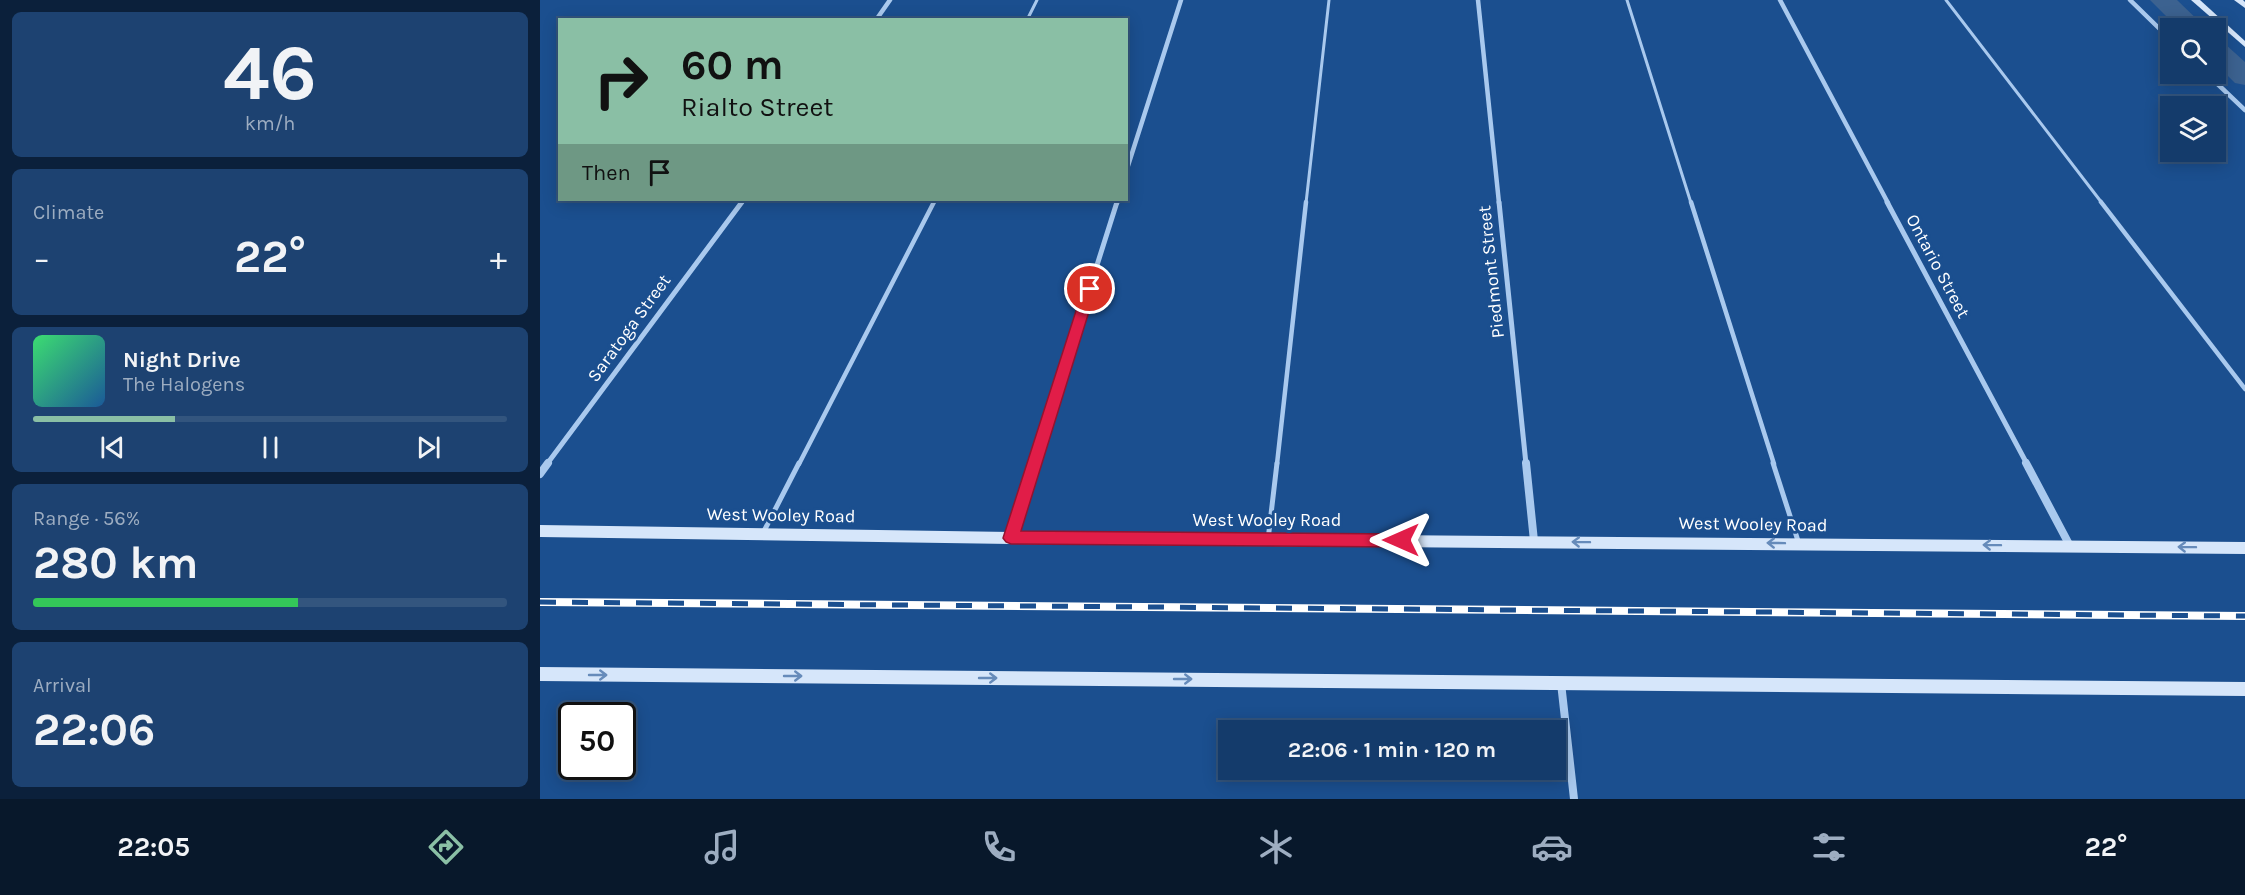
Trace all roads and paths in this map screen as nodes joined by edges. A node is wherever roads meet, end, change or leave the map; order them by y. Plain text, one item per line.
1 (890, 0) edge
2 (1037, 0) edge
3 (1181, 0) edge
4 (1329, 0) edge
5 (1478, 0) edge
6 (1627, 0) edge
7 (1780, 0) edge
8 (1946, 0) edge
9 (2130, 0) edge
10 (2194, 0) edge
11 (2238, 0) edge
12 (2245, 6) edge
13 (877, 18) edge
14 (1028, 18) edge
15 (2160, 29) edge
16 (2245, 45) edge
17 (2218, 84) edge
18 (2245, 110) edge
19 (1128, 166) edge
20 (742, 201) edge
21 (934, 201) edge
22 (1118, 201) edge
23 (2245, 388) edge
24 (540, 474) edge
25 (540, 531) edge
26 (762, 535) junction
27 (1011, 538) junction
28 (1268, 540) junction
29 (1534, 541) junction
30 (1799, 544) junction
31 (2070, 546) junction
32 (2245, 548) edge
33 (540, 674) edge
34 (1561, 682) junction
35 (2245, 689) edge
36 (1574, 799) edge

1 - 13 street
2 - 14 lane
3 - 19 street
4 - 28 lane
5 - 29 street, Piedmont Street
6 - 30 lane
7 - 31 street, Ontario Street
8 - 23 lane
9 - 15 street
10 - 16 main road
11 - 12 main road
17 - 18 street
20 - 24 street, Saratoga Street
21 - 26 lane
22 - 27 street
25 - 26 main road, West Wooley Road
26 - 27 main road, West Wooley Road
27 - 28 main road, West Wooley Road
28 - 29 main road, West Wooley Road
30 -> 29 main road, West Wooley Road
31 -> 30 main road, West Wooley Road
32 -> 31 main road, West Wooley Road
33 -> 34 main road
34 - 35 main road
34 - 36 street

